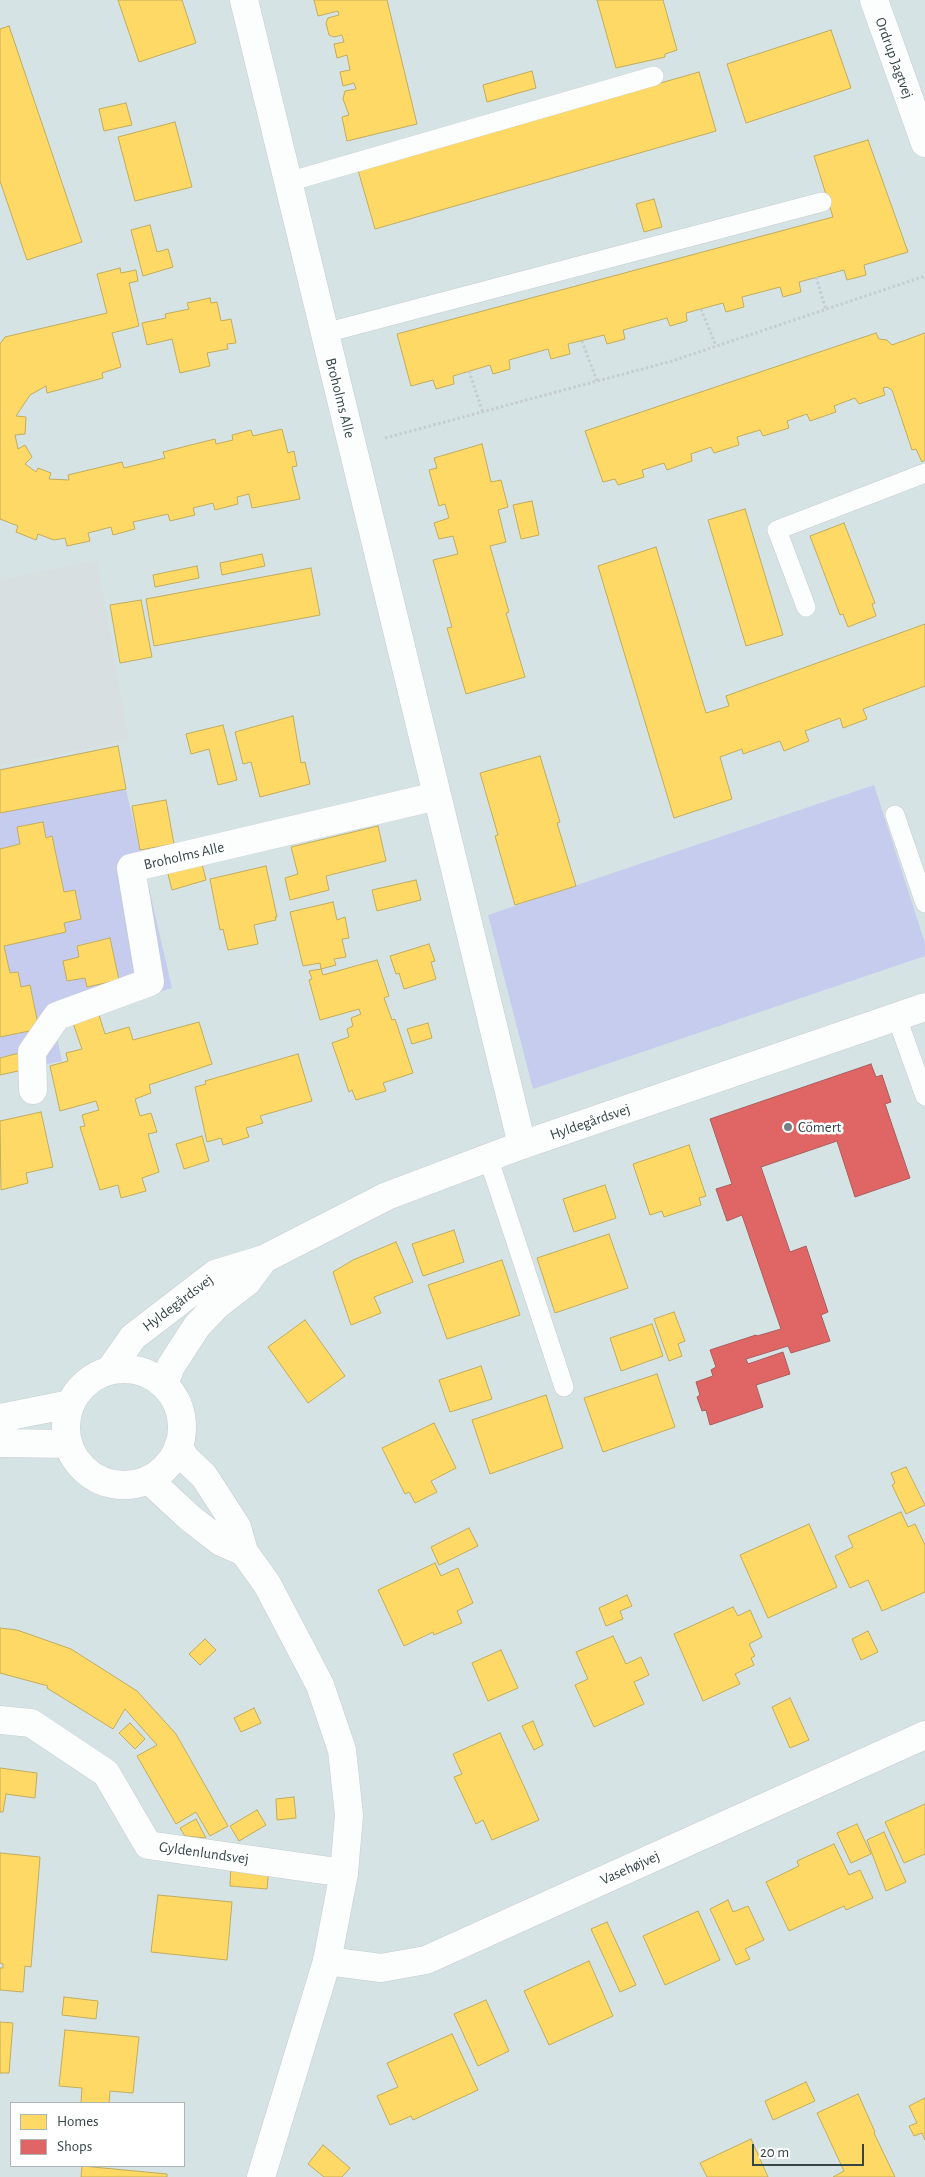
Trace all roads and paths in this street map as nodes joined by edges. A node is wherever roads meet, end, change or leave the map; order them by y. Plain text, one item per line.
1 (244, 0) edge
2 (874, 0) edge
3 (654, 76) dead end
4 (925, 143) edge
5 (288, 182) junction
6 (822, 202) dead end
7 (925, 276) edge
8 (816, 277) dead end
9 (700, 309) dead end
10 (826, 310) junction
11 (325, 333) junction
12 (582, 341) dead end
13 (716, 346) junction
14 (469, 371) dead end
15 (597, 382) junction
16 (483, 413) junction
17 (352, 446) junction
18 (925, 473) edge
19 (806, 607) dead end
20 (437, 796) junction
21 (894, 815) dead end
22 (925, 903) edge
23 (925, 1007) edge
24 (897, 1018) junction
25 (33, 1090) dead end
26 (925, 1096) edge
27 (522, 1145) junction
28 (488, 1158) junction
29 (264, 1259) junction
30 (109, 1371) junction
31 (164, 1384) junction
32 (564, 1387) dead end
33 (70, 1404) junction
34 (0, 1418) edge
35 (0, 1443) edge
36 (68, 1444) junction
37 (178, 1447) junction
38 (149, 1480) junction
39 (244, 1552) junction
40 (0, 1720) edge
41 (925, 1735) edge
42 (344, 1873) junction
43 (327, 1960) junction
44 (261, 2177) edge

1 - 5 street, Broholms Alle
2 - 4 street, Ordrup Jagtvej
3 - 5 lane
5 - 11 street, Broholms Alle
6 - 11 lane
7 - 10 path
8 - 10 path
9 - 13 path
10 - 13 path
11 - 17 street, Broholms Alle
12 - 15 path
13 - 15 path
14 - 16 path
15 - 16 path
16 - 17 path
17 - 20 street, Broholms Alle
18 - 19 lane
20 - 25 street, Broholms Alle
20 - 27 street, Broholms Alle
21 - 22 lane
23 - 24 street, Hyldegårdsvej
24 - 26 lane
24 - 27 street, Hyldegårdsvej
27 - 28 street, Hyldegårdsvej
28 - 29 street, Hyldegårdsvej
28 - 32 lane
29 - 30 street, Hyldegårdsvej
29 - 31 street, Hyldegårdsvej
30 - 31 street
30 - 33 street
31 - 37 street
33 - 34 street
33 - 36 street
35 - 36 street
36 - 38 street
37 - 38 street
37 - 39 street
38 - 39 street
39 - 42 street
40 - 42 street, Gyldenlundsvej
41 - 43 street, Vasehøjvej
42 - 43 street
43 - 44 street

